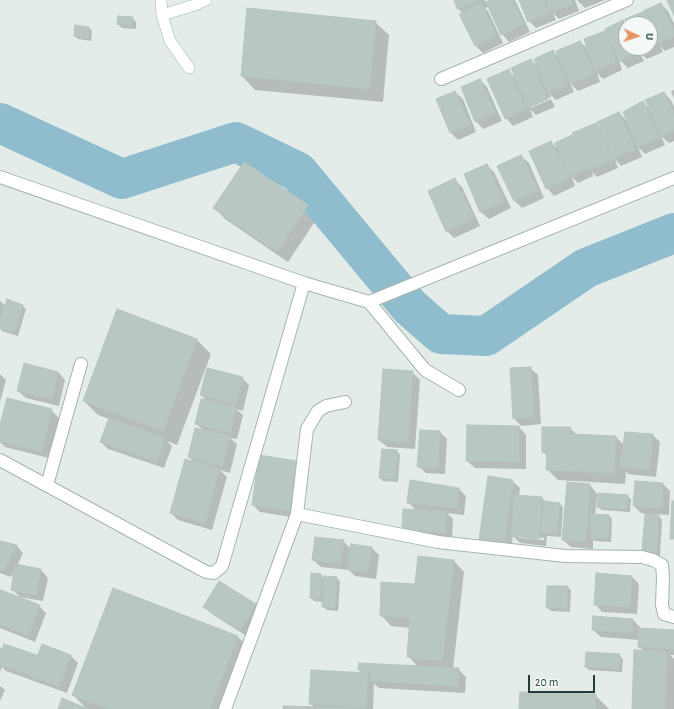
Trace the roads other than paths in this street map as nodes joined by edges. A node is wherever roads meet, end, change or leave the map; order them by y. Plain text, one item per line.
1 (161, 0) edge
2 (206, 0) edge
3 (626, 0) edge
4 (162, 15) junction
5 (189, 68) dead end
6 (441, 80) dead end
7 (0, 177) edge
8 (674, 178) edge
9 (304, 283) junction
10 (375, 300) junction
11 (81, 364) dead end
12 (458, 390) dead end
13 (345, 402) dead end
14 (0, 460) edge
15 (47, 485) junction
16 (297, 514) junction
17 (674, 617) edge
18 (225, 709) edge

1 - 4 lane
2 - 4 lane
3 - 6 street
4 - 5 lane
7 - 9 street
8 - 10 street
9 - 10 street
9 - 15 street
10 - 12 street
11 - 15 street
13 - 16 street
14 - 15 street
16 - 17 street
16 - 18 street

